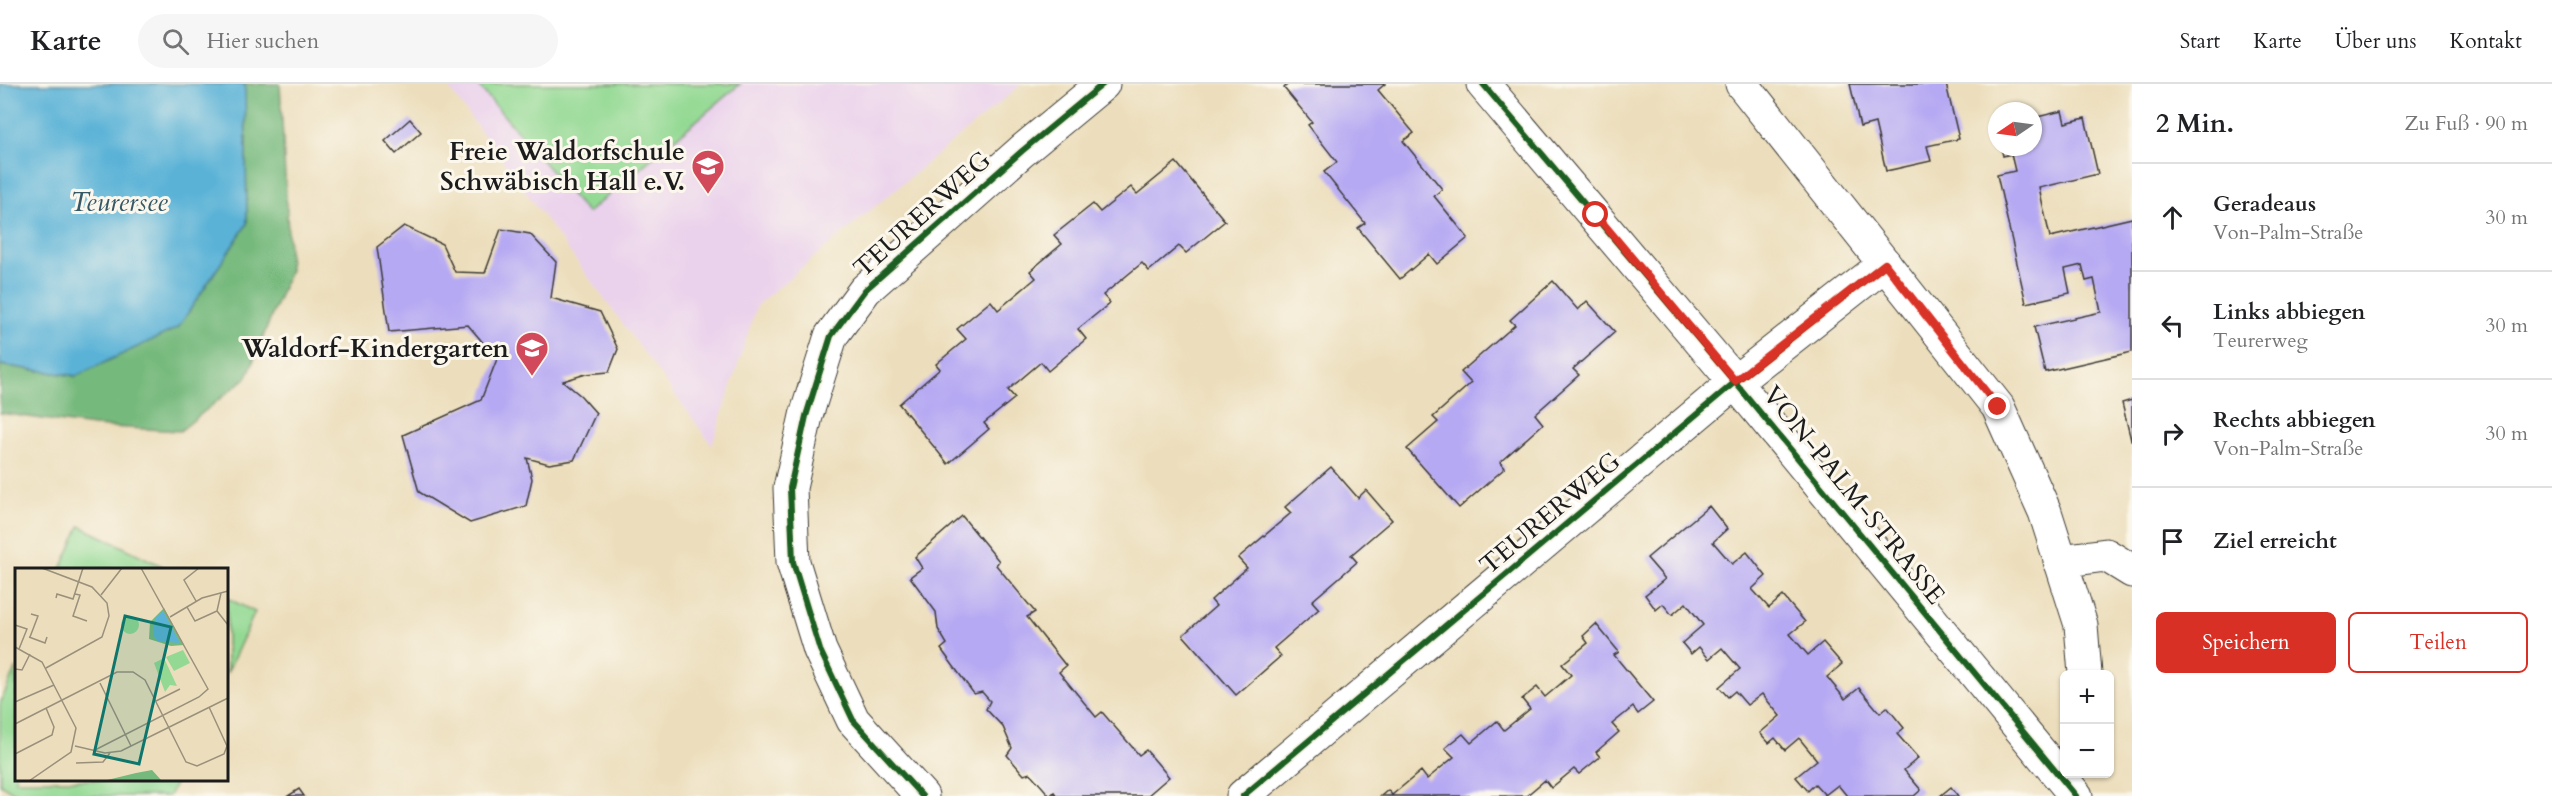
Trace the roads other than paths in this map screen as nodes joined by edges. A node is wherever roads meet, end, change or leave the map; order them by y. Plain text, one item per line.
1 (1103, 84) edge
2 (1483, 84) edge
3 (1742, 84) edge
4 (1885, 264) junction
5 (1735, 381) junction
6 (2061, 561) junction
7 (2132, 571) edge
8 (2085, 670) edge
9 (2088, 778) edge
10 (922, 796) edge
11 (1244, 796) edge
12 (2076, 796) edge
13 (2088, 796) edge

1 - 10 street, TEURERWEG
2 - 5 street, VON-PALM-STRASSE
3 - 4 street
4 - 5 street, TEURERWEG
4 - 6 street
5 - 11 street, TEURERWEG
5 - 12 street, VON-PALM-STRASSE
6 - 7 street
6 - 8 street
9 - 13 street

